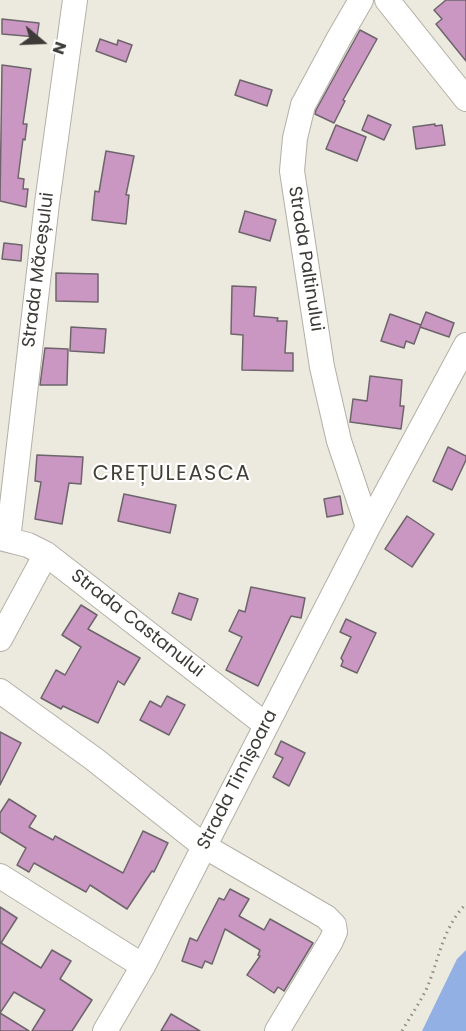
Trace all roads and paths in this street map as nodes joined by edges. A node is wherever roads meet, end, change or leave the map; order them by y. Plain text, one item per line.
1 (75, 0) edge
2 (361, 0) edge
3 (387, 0) edge
4 (466, 99) edge
5 (466, 345) edge
6 (368, 527) junction
7 (4, 539) edge
8 (46, 554) junction
9 (0, 639) edge
10 (0, 691) edge
11 (266, 725) junction
12 (204, 846) junction
13 (0, 876) edge
14 (466, 904) edge
15 (143, 966) junction
16 (105, 1031) edge
17 (277, 1031) edge
18 (402, 1031) edge

1 - 7 street, Strada Măceșului
2 - 6 street, Strada Paltinului
3 - 4 street
5 - 6 street, Strada Timișoara
6 - 11 street, Strada Timișoara
7 - 8 street, Strada Castanului
8 - 9 street
8 - 11 street, Strada Castanului
10 - 12 street
11 - 12 street, Strada Timișoara
12 - 15 street, Strada Timișoara
12 - 17 street
13 - 15 street
14 - 18 path
15 - 16 street, Strada Timișoara

